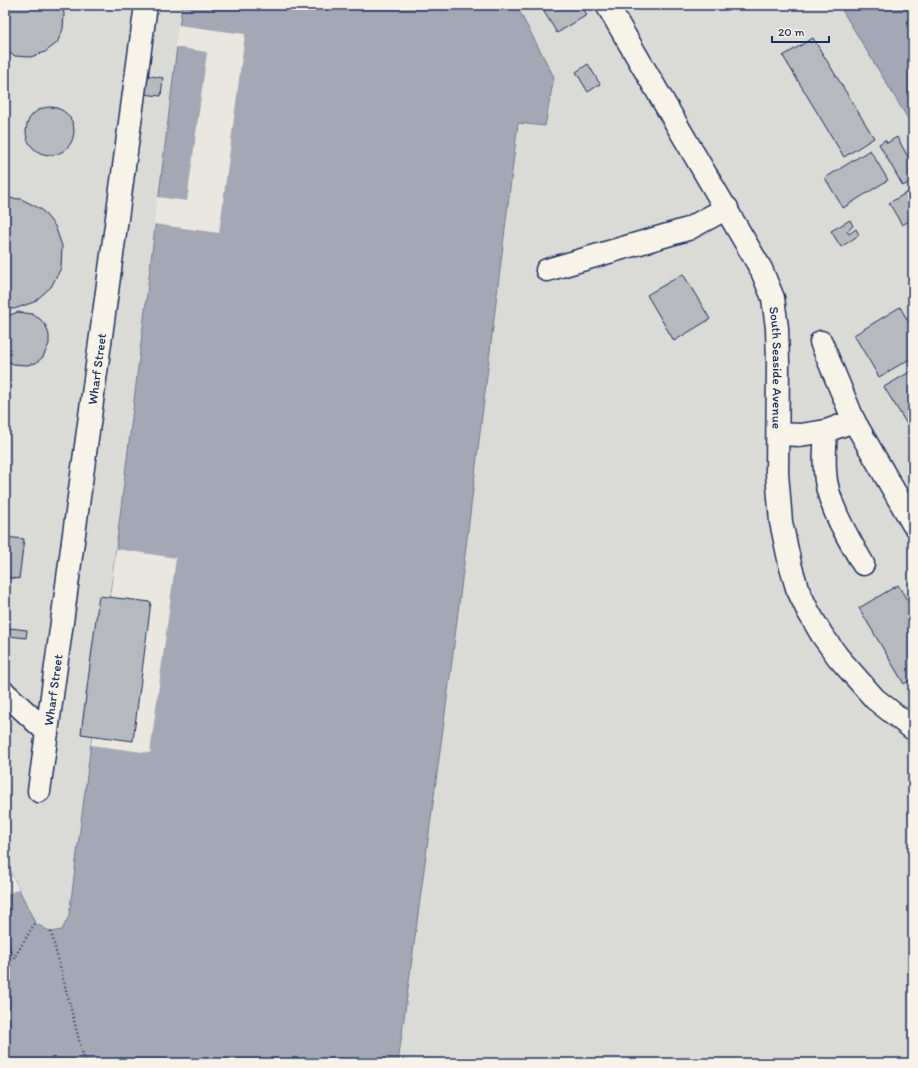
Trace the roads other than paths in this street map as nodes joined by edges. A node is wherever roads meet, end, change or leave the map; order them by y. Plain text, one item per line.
1 (146, 5) edge
2 (607, 5) edge
3 (727, 208) junction
4 (547, 270) dead end
5 (821, 342) dead end
6 (854, 421) junction
7 (826, 430) junction
8 (778, 434) junction
9 (913, 524) edge
10 (863, 564) dead end
11 (5, 693) edge
12 (913, 729) edge
13 (47, 732) junction
14 (39, 791) dead end

1 - 13 street, Wharf Street
2 - 3 street, South Seaside Avenue
3 - 4 street
3 - 8 street, South Seaside Avenue
5 - 6 street
6 - 7 street
6 - 9 street
7 - 8 street
7 - 10 street
8 - 12 street, South Seaside Avenue
11 - 13 street, Wharf Street
13 - 14 street, Wharf Street

